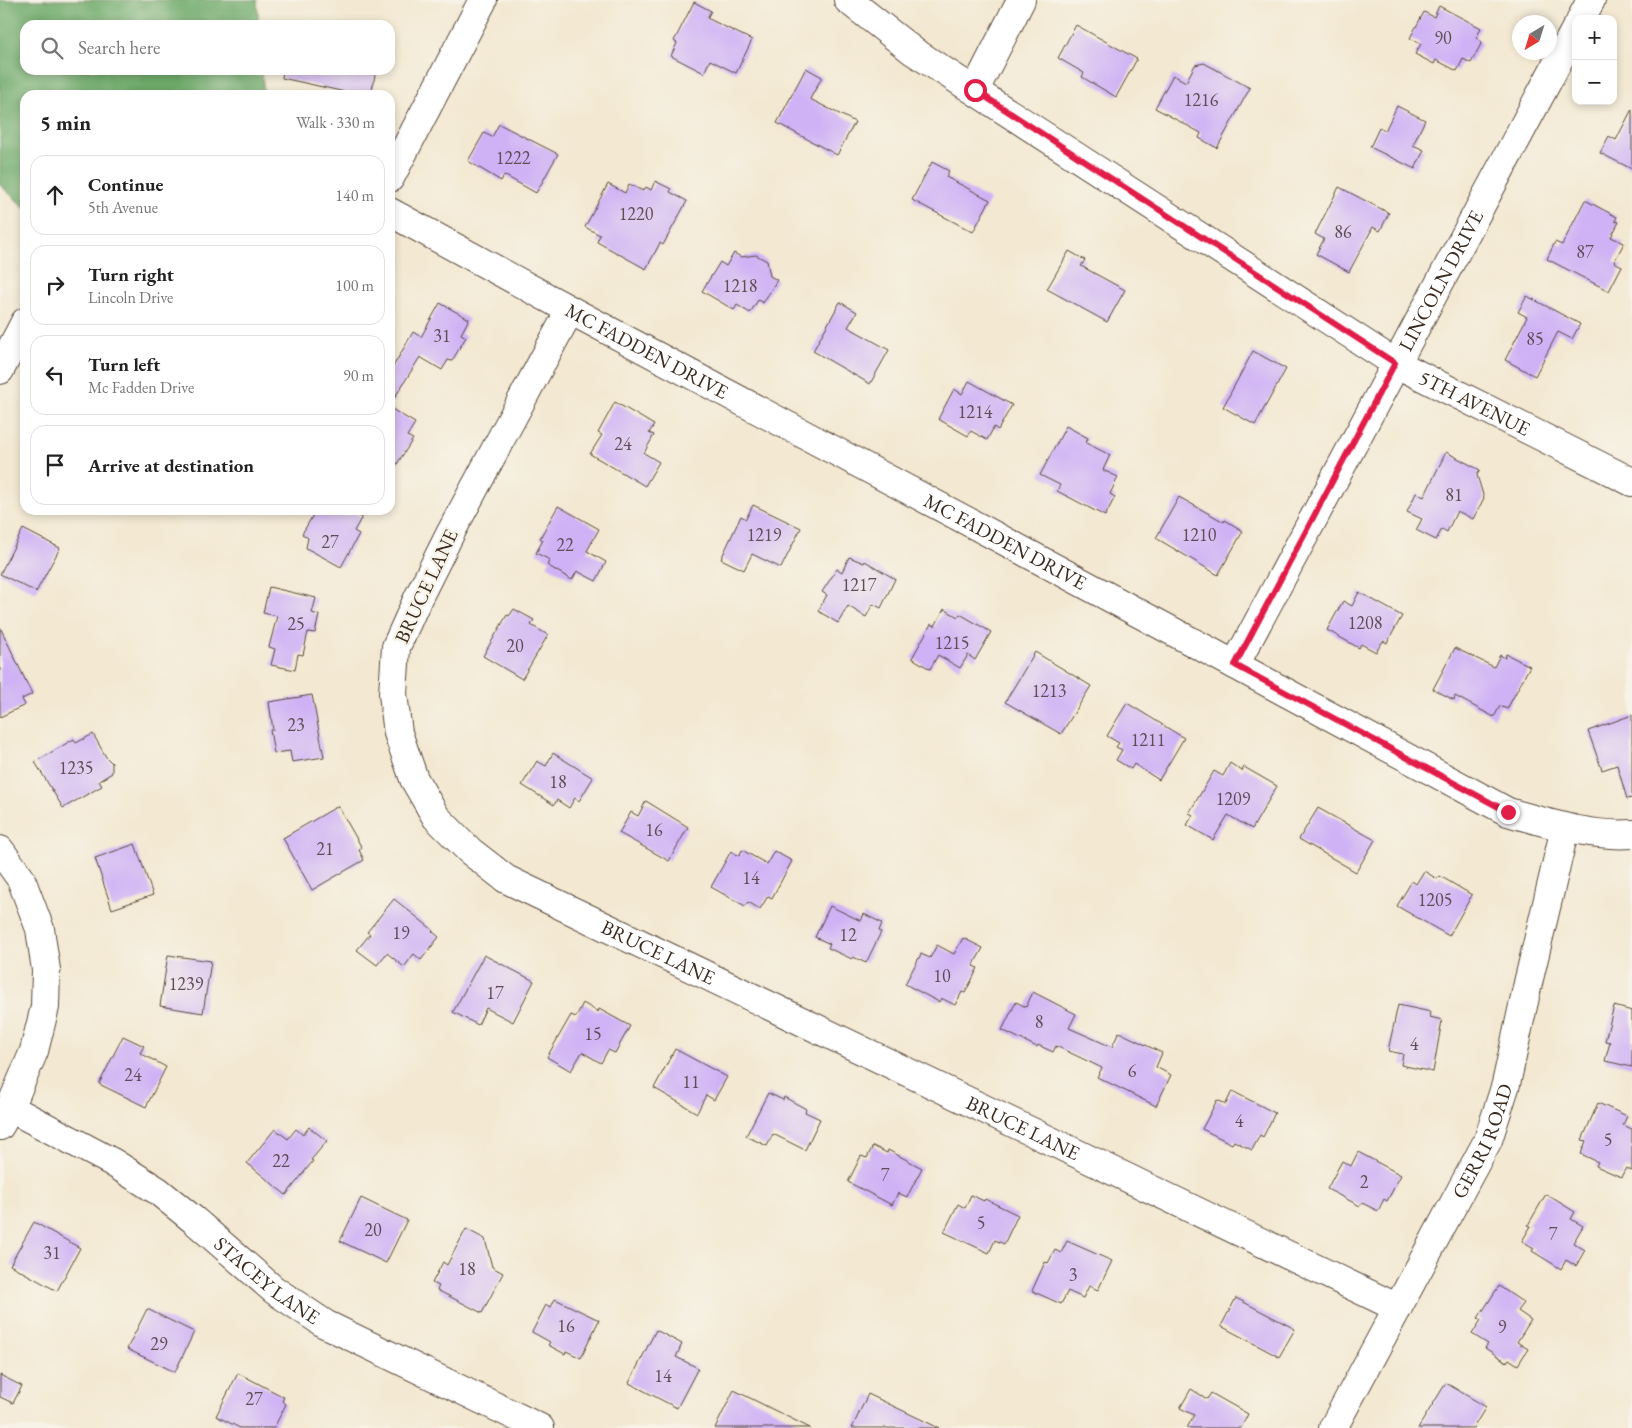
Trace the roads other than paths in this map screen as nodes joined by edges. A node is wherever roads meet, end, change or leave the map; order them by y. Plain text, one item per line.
1 (483, 0) edge
2 (848, 0) edge
3 (1020, 0) edge
4 (1591, 0) edge
5 (1583, 15) edge
6 (1572, 35) edge
7 (975, 90) junction
8 (395, 168) edge
9 (395, 215) edge
10 (570, 310) junction
11 (20, 332) edge
12 (1395, 363) junction
13 (0, 370) edge
14 (1632, 482) edge
15 (1235, 665) junction
16 (1566, 828) junction
17 (1632, 834) edge
18 (0, 850) edge
19 (5, 1117) edge
20 (1398, 1308) junction
21 (540, 1428) edge
22 (1333, 1428) edge

1 - 8 street
2 - 7 street, 5TH AVENUE
3 - 7 street
4 - 5 street
6 - 12 street, LINCOLN DRIVE
7 - 12 street, 5TH AVENUE
9 - 10 street, MC FADDEN DRIVE
10 - 15 street, MC FADDEN DRIVE
10 - 20 street, BRUCE LANE
11 - 13 street
12 - 14 street, 5TH AVENUE
12 - 15 street, LINCOLN DRIVE
15 - 16 street, MC FADDEN DRIVE
16 - 17 street, MC FADDEN DRIVE
16 - 20 street, GERRI ROAD
18 - 19 street
19 - 21 street, STACEY LANE
20 - 22 street, GERRI ROAD

